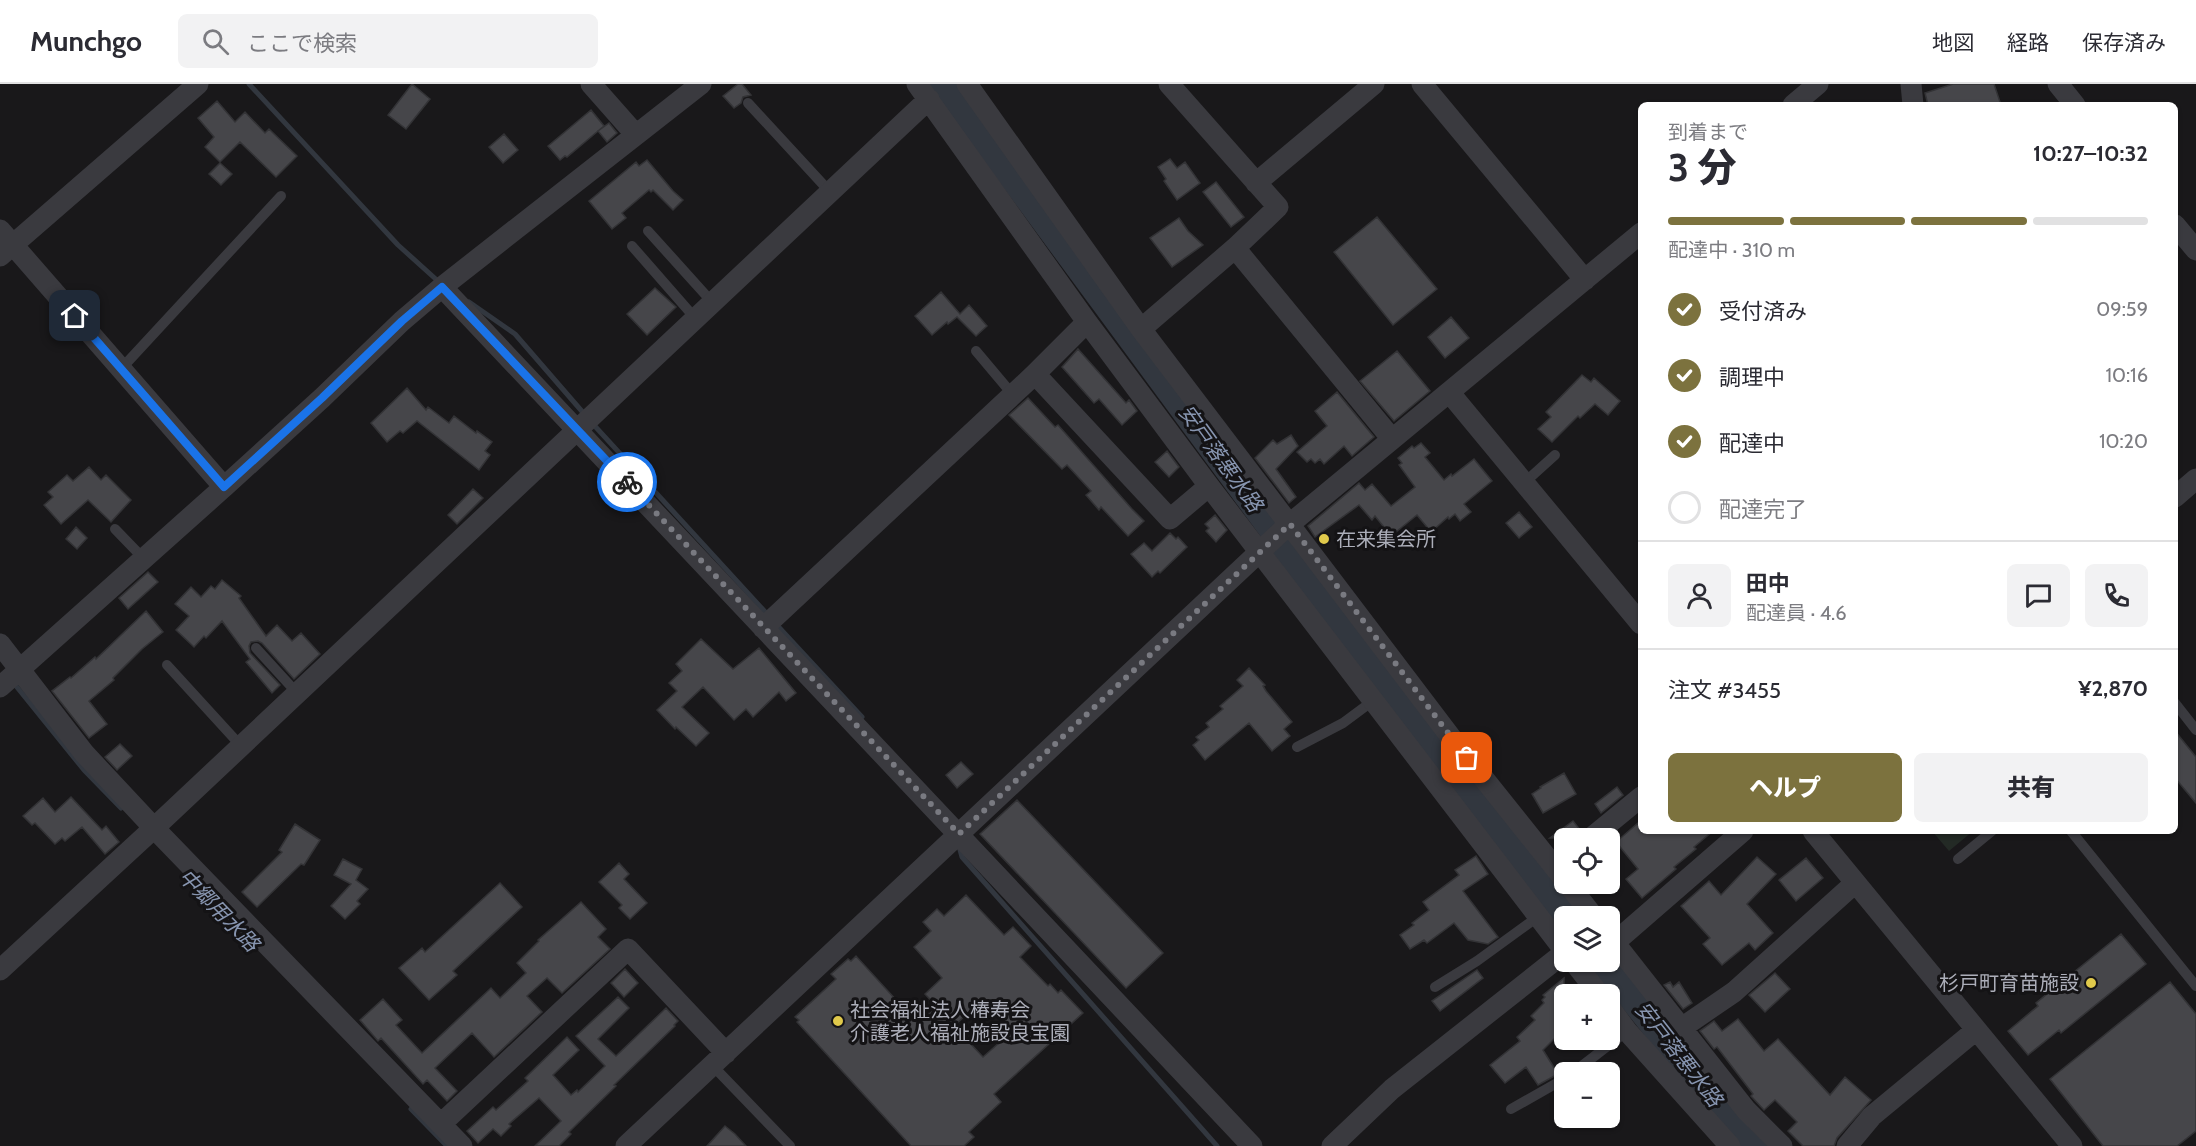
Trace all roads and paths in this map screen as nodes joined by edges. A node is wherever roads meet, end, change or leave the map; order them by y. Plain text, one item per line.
1 (198, 84) edge
2 (591, 84) edge
3 (701, 84) edge
4 (967, 84) edge
5 (1169, 84) edge
6 (1374, 84) edge
7 (1422, 84) edge
8 (1818, 84) edge
9 (1911, 84) edge
10 (2058, 84) edge
11 (923, 91) edge
12 (1797, 102) edge
13 (1913, 102) edge
14 (2073, 102) edge
15 (748, 103) dead end
16 (636, 135) junction
17 (1256, 183) junction
18 (830, 192) junction
19 (281, 196) dead end
20 (2178, 229) edge
21 (648, 231) dead end
22 (1638, 236) edge
23 (4, 244) edge
24 (632, 246) dead end
25 (1235, 248) junction
26 (2196, 250) edge
27 (1585, 280) junction
28 (442, 287) junction
29 (712, 302) junction
30 (695, 318) junction
31 (1087, 322) junction
32 (1141, 329) junction
33 (976, 351) dead end
34 (121, 369) junction
35 (1035, 374) junction
36 (1449, 392) junction
37 (1013, 395) junction
38 (577, 429) junction
39 (1392, 439) junction
40 (1555, 455) dead end
41 (2196, 480) edge
42 (1524, 483) junction
43 (1209, 486) junction
44 (224, 487) junction
45 (2178, 495) edge
46 (1287, 526) junction
47 (115, 529) dead end
48 (1263, 548) junction
49 (144, 559) junction
50 (1638, 620) edge
51 (763, 628) junction
52 (0, 644) edge
53 (256, 648) dead end
54 (167, 665) dead end
55 (20, 670) junction
56 (0, 687) edge
57 (297, 693) junction
58 (1374, 700) junction
59 (2178, 707) edge
60 (2196, 730) edge
61 (241, 746) junction
62 (1297, 747) dead end
63 (1638, 800) edge
64 (154, 828) junction
65 (1604, 828) edge
66 (959, 834) junction
67 (1739, 834) edge
68 (1815, 834) edge
69 (1988, 834) edge
70 (2073, 834) edge
71 (1958, 859) dead end
72 (1554, 862) edge
73 (1855, 883) junction
74 (1539, 916) junction
75 (1620, 933) edge
76 (1554, 938) edge
77 (1620, 950) edge
78 (1554, 960) edge
79 (0, 970) edge
80 (1582, 972) edge
81 (1591, 984) edge
82 (2196, 986) edge
83 (1435, 987) dead end
84 (1620, 1022) edge
85 (1680, 1029) junction
86 (1976, 1030) junction
87 (1627, 1031) junction
88 (719, 1059) junction
89 (1587, 1062) edge
90 (1554, 1085) edge
91 (1511, 1109) dead end
92 (441, 1124) junction
93 (462, 1146) edge
94 (626, 1146) edge
95 (790, 1146) edge
96 (1252, 1146) edge
97 (1332, 1146) edge
98 (1730, 1146) edge
99 (1782, 1146) edge
100 (1847, 1146) edge
101 (2072, 1146) edge

1 - 23 street
2 - 16 street
3 - 16 street
4 - 32 street
5 - 17 street
6 - 17 street
7 - 27 street
8 - 12 street
9 - 13 street
10 - 14 street
11 - 18 street
11 - 31 street
15 - 18 lane
16 - 28 street
17 - 25 street
18 - 29 street
19 - 34 lane
20 - 26 street
21 - 29 lane
22 - 27 street
23 - 34 street
24 - 30 lane
25 - 32 street
25 - 39 street
27 - 36 street
28 - 38 street
28 - 44 street
29 - 30 street
30 - 38 street
31 - 35 street
31 - 43 street
32 - 46 street
33 - 37 lane
34 - 44 street
35 - 37 street
35 - 43 street
36 - 39 street
36 - 42 street
37 - 51 street
38 - 51 street
38 - 57 street
39 - 46 street
40 - 42 lane
41 - 45 street
42 - 50 street
43 - 48 street
44 - 49 street
46 - 48 street
46 - 72 street
47 - 49 lane
48 - 58 street
48 - 66 street
49 - 55 street
51 - 66 street
52 - 55 street
53 - 57 lane
54 - 61 lane
55 - 56 street
55 - 64 street
57 - 61 street
58 - 62 lane
58 - 74 street
59 - 60 lane
61 - 64 street
63 - 65 street
64 - 79 street
64 - 92 street
66 - 88 street
66 - 96 street
67 - 75 street
68 - 73 street
69 - 71 lane
70 - 82 lane
73 - 85 street
73 - 86 street
74 - 76 street
74 - 83 lane
77 - 85 street
78 - 97 street
80 - 81 street
84 - 87 street
85 - 99 street
86 - 100 street
86 - 101 street
87 - 89 lane
87 - 98 street
88 - 92 street
88 - 94 street
88 - 95 lane
90 - 91 lane
92 - 93 street

